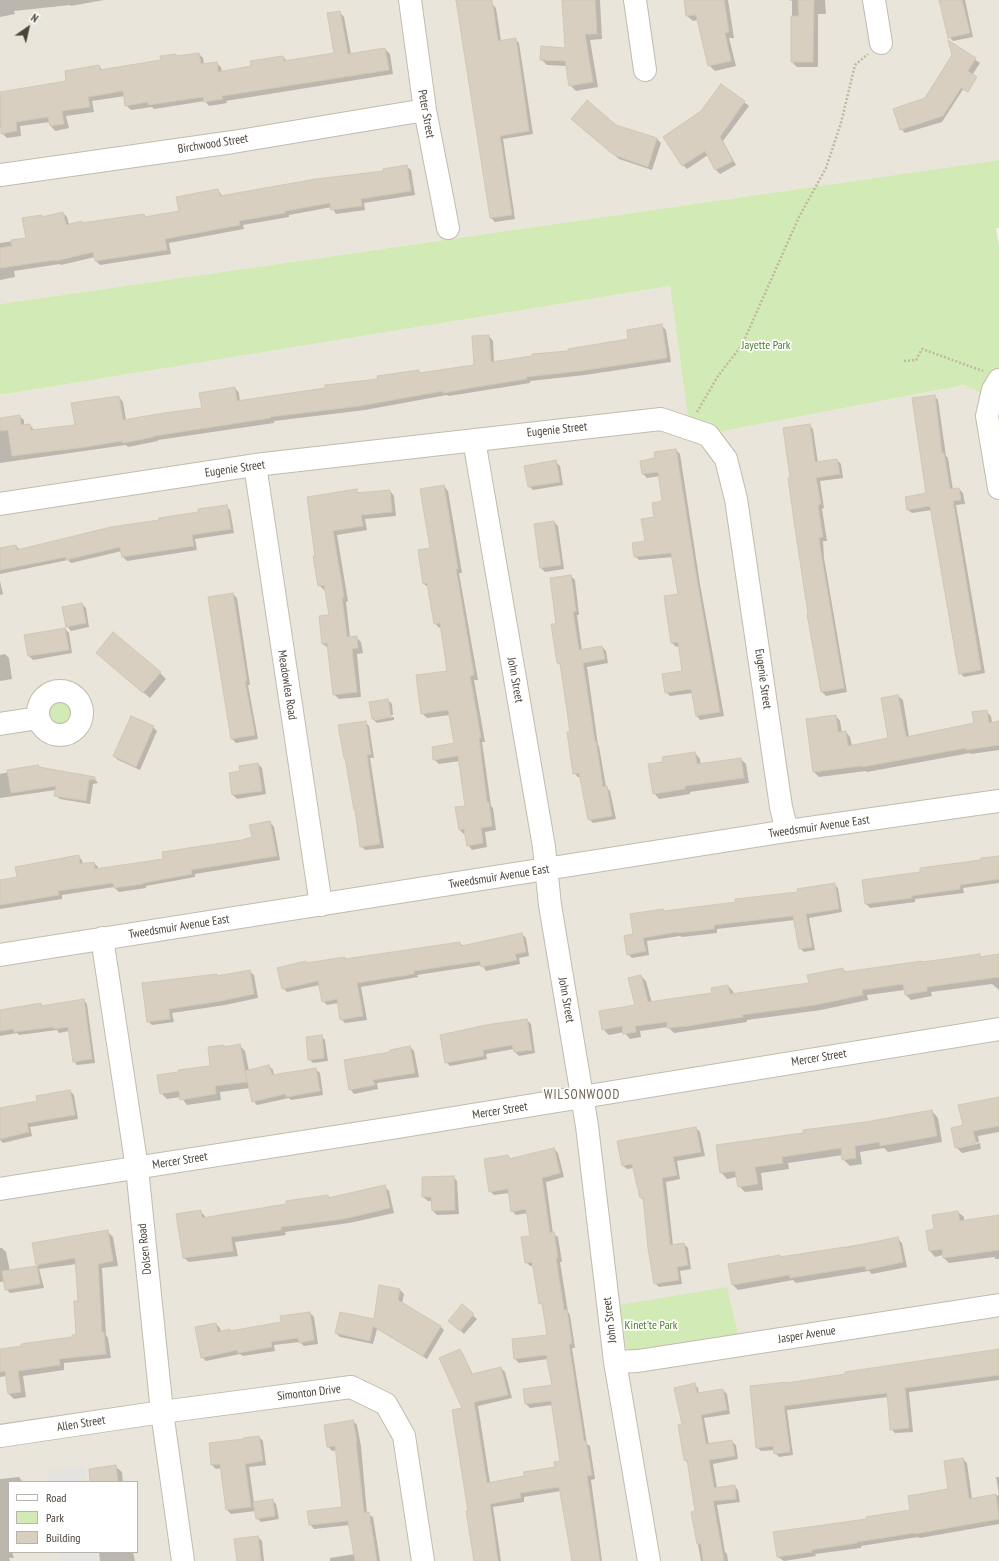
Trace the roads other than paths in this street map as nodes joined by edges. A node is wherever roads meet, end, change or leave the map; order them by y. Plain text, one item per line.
1 (410, 0) edge
2 (636, 0) edge
3 (874, 0) edge
4 (881, 43) road end
5 (645, 70) dead end
6 (425, 110) junction
7 (0, 175) edge
8 (448, 228) dead end
9 (992, 376) edge
10 (474, 440) junction
11 (255, 465) junction
12 (999, 488) edge
13 (0, 504) edge
14 (38, 718) dead end
15 (0, 724) edge
16 (999, 801) edge
17 (787, 831) junction
18 (546, 869) junction
19 (321, 905) junction
20 (102, 938) junction
21 (0, 955) edge
22 (999, 1029) edge
23 (581, 1097) junction
24 (137, 1168) junction
25 (0, 1190) edge
26 (999, 1305) edge
27 (615, 1362) junction
28 (162, 1412) junction
29 (0, 1436) edge
30 (183, 1561) edge
31 (423, 1561) edge
32 (649, 1561) edge

1 - 6 street, Peter Street
2 - 5 street
3 - 4 street
6 - 7 street, Birchwood Street
6 - 8 street, Peter Street
9 - 12 street
10 - 11 street, Eugenie Street
10 - 17 street, Eugenie Street
10 - 18 street, John Street
11 - 13 street, Eugenie Street
11 - 19 street, Meadowlea Road
14 - 15 street
16 - 17 street, Tweedsmuir Avenue East
17 - 18 street, Tweedsmuir Avenue East
18 - 19 street, Tweedsmuir Avenue East
18 - 23 street, John Street
19 - 20 street, Tweedsmuir Avenue East
20 - 21 street, Tweedsmuir Avenue East
20 - 24 street, Dolsen Road
22 - 23 street, Mercer Street
23 - 24 street, Mercer Street
23 - 27 street, John Street
24 - 25 street, Mercer Street
24 - 28 street, Dolsen Road
26 - 27 street, Jasper Avenue
27 - 32 street, John Street
28 - 29 street, Allen Street
28 - 30 street, Dolsen Road
28 - 31 street, Simonton Drive

